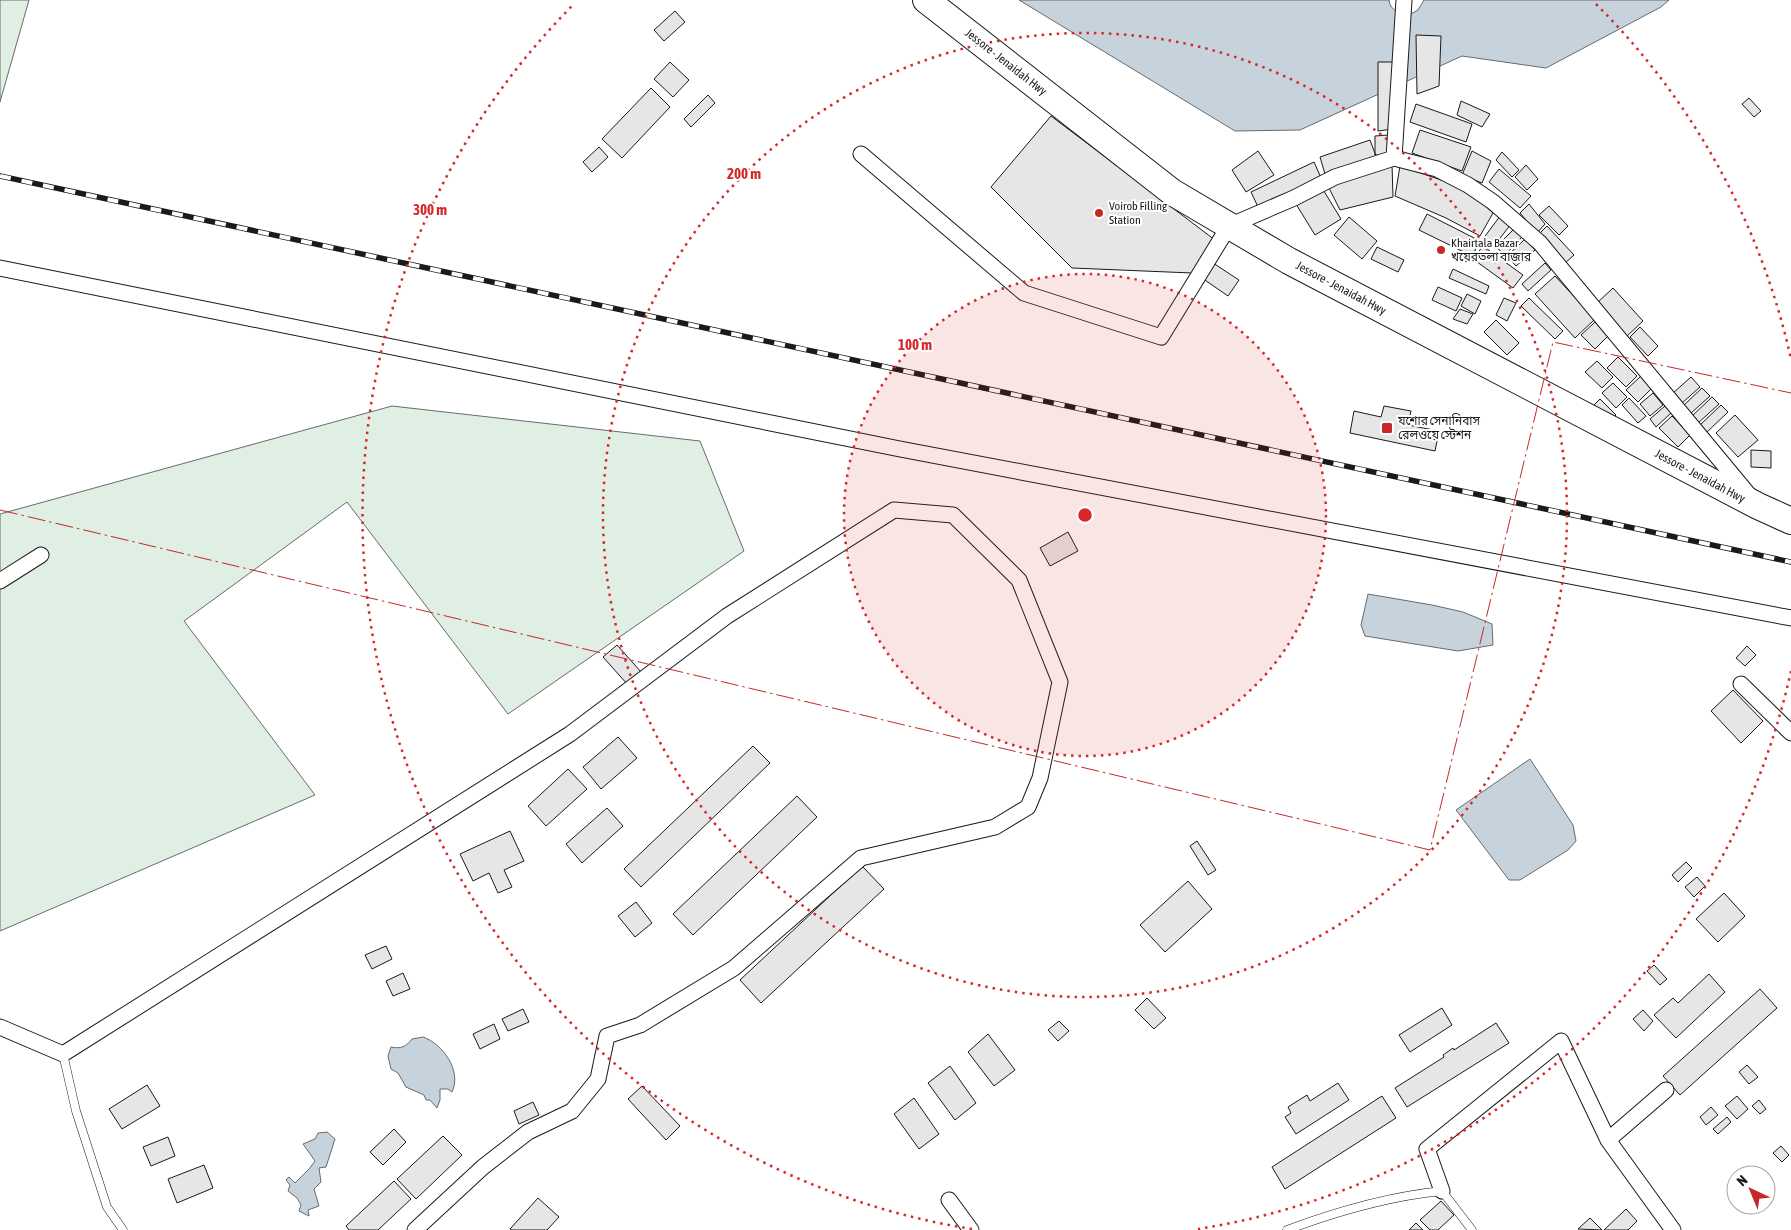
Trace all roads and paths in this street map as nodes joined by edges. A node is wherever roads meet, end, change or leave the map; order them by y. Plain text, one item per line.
1 (926, 0) edge
2 (1404, 0) edge
3 (861, 154) dead end
4 (1394, 158) junction
5 (1229, 226) junction
6 (0, 268) edge
7 (1758, 506) junction
8 (1791, 521) edge
9 (41, 555) dead end
10 (0, 581) edge
11 (1791, 618) edge
12 (1741, 684) dead end
13 (1791, 733) edge
14 (0, 1027) edge
15 (63, 1054) junction
16 (1666, 1090) dead end
17 (1608, 1140) junction
18 (1442, 1191) junction
19 (949, 1200) dead end
20 (123, 1230) edge
21 (416, 1230) edge
22 (971, 1230) edge
23 (1287, 1230) edge
24 (1472, 1230) edge
25 (1673, 1230) edge

1 - 5 highway, Jessore - Jenaidah Hwy
2 - 4 street
3 - 5 street
4 - 5 street
4 - 7 street
5 - 7 highway, Jessore - Jenaidah Hwy
6 - 11 street
7 - 8 highway, Jessore - Jenaidah Hwy
9 - 10 street
12 - 13 street
14 - 15 street
15 - 20 lane
15 - 21 street
16 - 17 street
17 - 18 street
17 - 25 street
18 - 23 lane
18 - 24 lane
19 - 22 street

